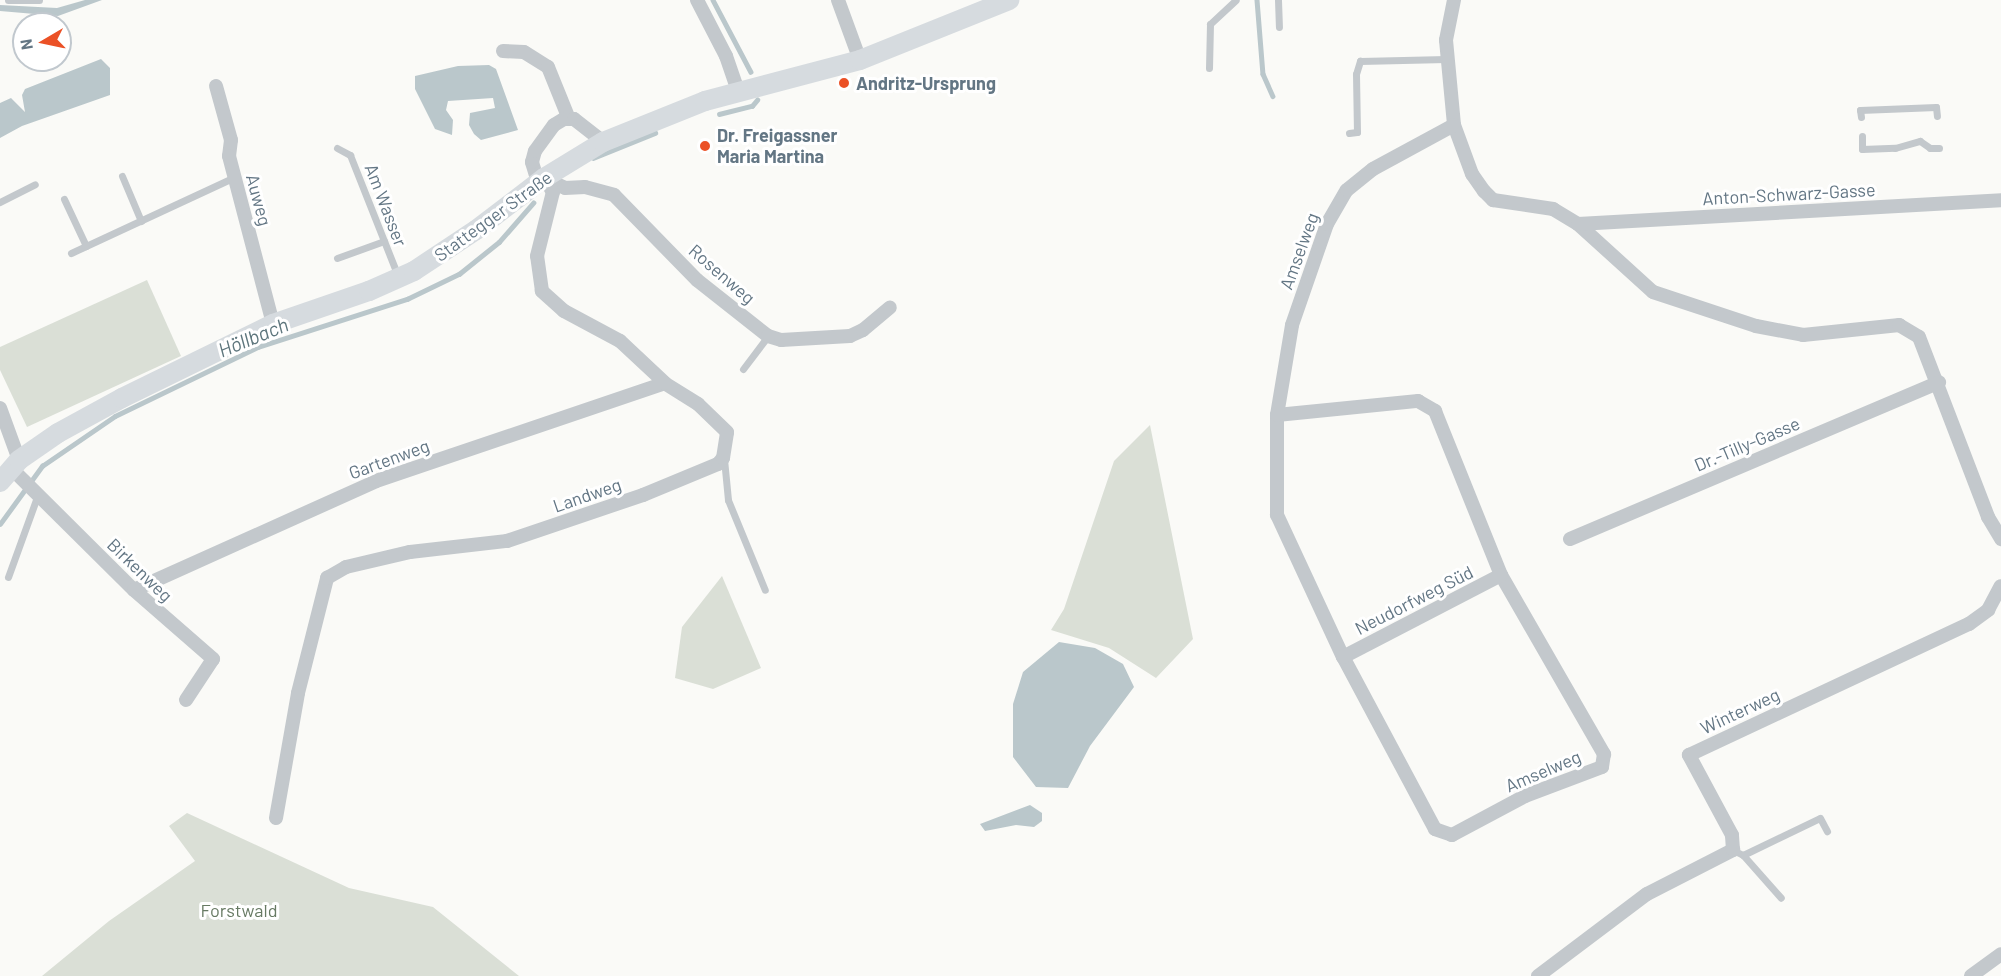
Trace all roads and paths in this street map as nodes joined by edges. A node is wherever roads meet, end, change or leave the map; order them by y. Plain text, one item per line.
1 (8, 0) edge
2 (39, 0) edge
3 (697, 0) edge
4 (838, 0) edge
5 (1009, 0) edge
6 (1236, 0) edge
7 (1278, 0) edge
8 (1454, 0) edge
9 (1279, 27) dead end
10 (503, 51) dead end
11 (1446, 59) junction
12 (860, 60) junction
13 (1209, 68) dead end
14 (216, 86) dead end
15 (739, 93) junction
16 (1937, 116) dead end
17 (1861, 117) dead end
18 (569, 119) junction
19 (1454, 125) junction
20 (1349, 133) dead end
21 (1862, 136) dead end
22 (603, 142) junction
23 (337, 148) dead end
24 (1940, 148) dead end
25 (122, 176) dead end
26 (235, 177) junction
27 (541, 180) junction
28 (35, 184) dead end
29 (64, 199) dead end
30 (2001, 200) edge
31 (0, 202) edge
32 (141, 221) junction
33 (1578, 224) junction
34 (384, 241) junction
35 (86, 246) junction
36 (71, 253) dead end
37 (337, 258) dead end
38 (399, 279) junction
39 (890, 307) dead end
40 (273, 324) junction
41 (768, 336) junction
42 (743, 369) dead end
43 (1939, 382) junction
44 (665, 383) junction
45 (0, 408) edge
46 (1277, 415) junction
47 (723, 458) junction
48 (10, 470) edge
49 (38, 494) junction
50 (1570, 539) dead end
51 (2001, 539) edge
52 (1501, 575) junction
53 (8, 577) dead end
54 (2001, 586) edge
55 (134, 590) junction
56 (765, 590) dead end
57 (1343, 657) junction
58 (186, 700) dead end
59 (276, 818) dead end
60 (1827, 831) dead end
61 (1738, 852) junction
62 (1780, 898) dead end
63 (2001, 954) edge
64 (1538, 976) edge
65 (1971, 976) edge

1 - 2 lane
3 - 15 street
4 - 12 street
5 - 12 main road, Stattegger Straße
6 - 13 lane
7 - 9 lane
8 - 11 street
10 - 18 street
11 - 19 street
11 - 20 lane
12 - 15 main road, Stattegger Straße
14 - 26 street, Auweg
15 - 22 main road, Stattegger Straße
16 - 17 lane
18 - 22 street
18 - 27 street
19 - 33 street
19 - 46 street, Amselweg
21 - 24 lane
22 - 27 main road, Stattegger Straße
23 - 34 lane, Am Wasser
25 - 32 lane
26 - 32 lane
26 - 40 street, Auweg
27 - 38 main road, Stattegger Straße
27 - 41 street, Rosenweg
27 - 44 street
28 - 31 lane
29 - 35 lane
30 - 33 street, Anton-Schwarz-Gasse
32 - 35 lane
33 - 43 street
34 - 37 lane
34 - 38 lane, Am Wasser
35 - 36 lane
38 - 40 main road, Stattegger Straße
39 - 41 street
40 - 48 main road, Stattegger Straße
41 - 42 lane
43 - 50 street, Dr.-Tilly-Gasse
43 - 51 street
44 - 47 street
44 - 55 street, Gartenweg
45 - 48 street
46 - 52 street, Amselweg
46 - 57 street, Amselweg
47 - 56 lane
47 - 59 street, Landweg
48 - 49 street, Birkenweg
49 - 53 lane
49 - 55 street, Birkenweg
52 - 57 street, Neudorfweg Süd
52 - 57 street, Amselweg
54 - 61 street, Winterweg
55 - 58 street, Birkenweg
60 - 61 lane
61 - 62 lane
61 - 64 street
63 - 65 street

